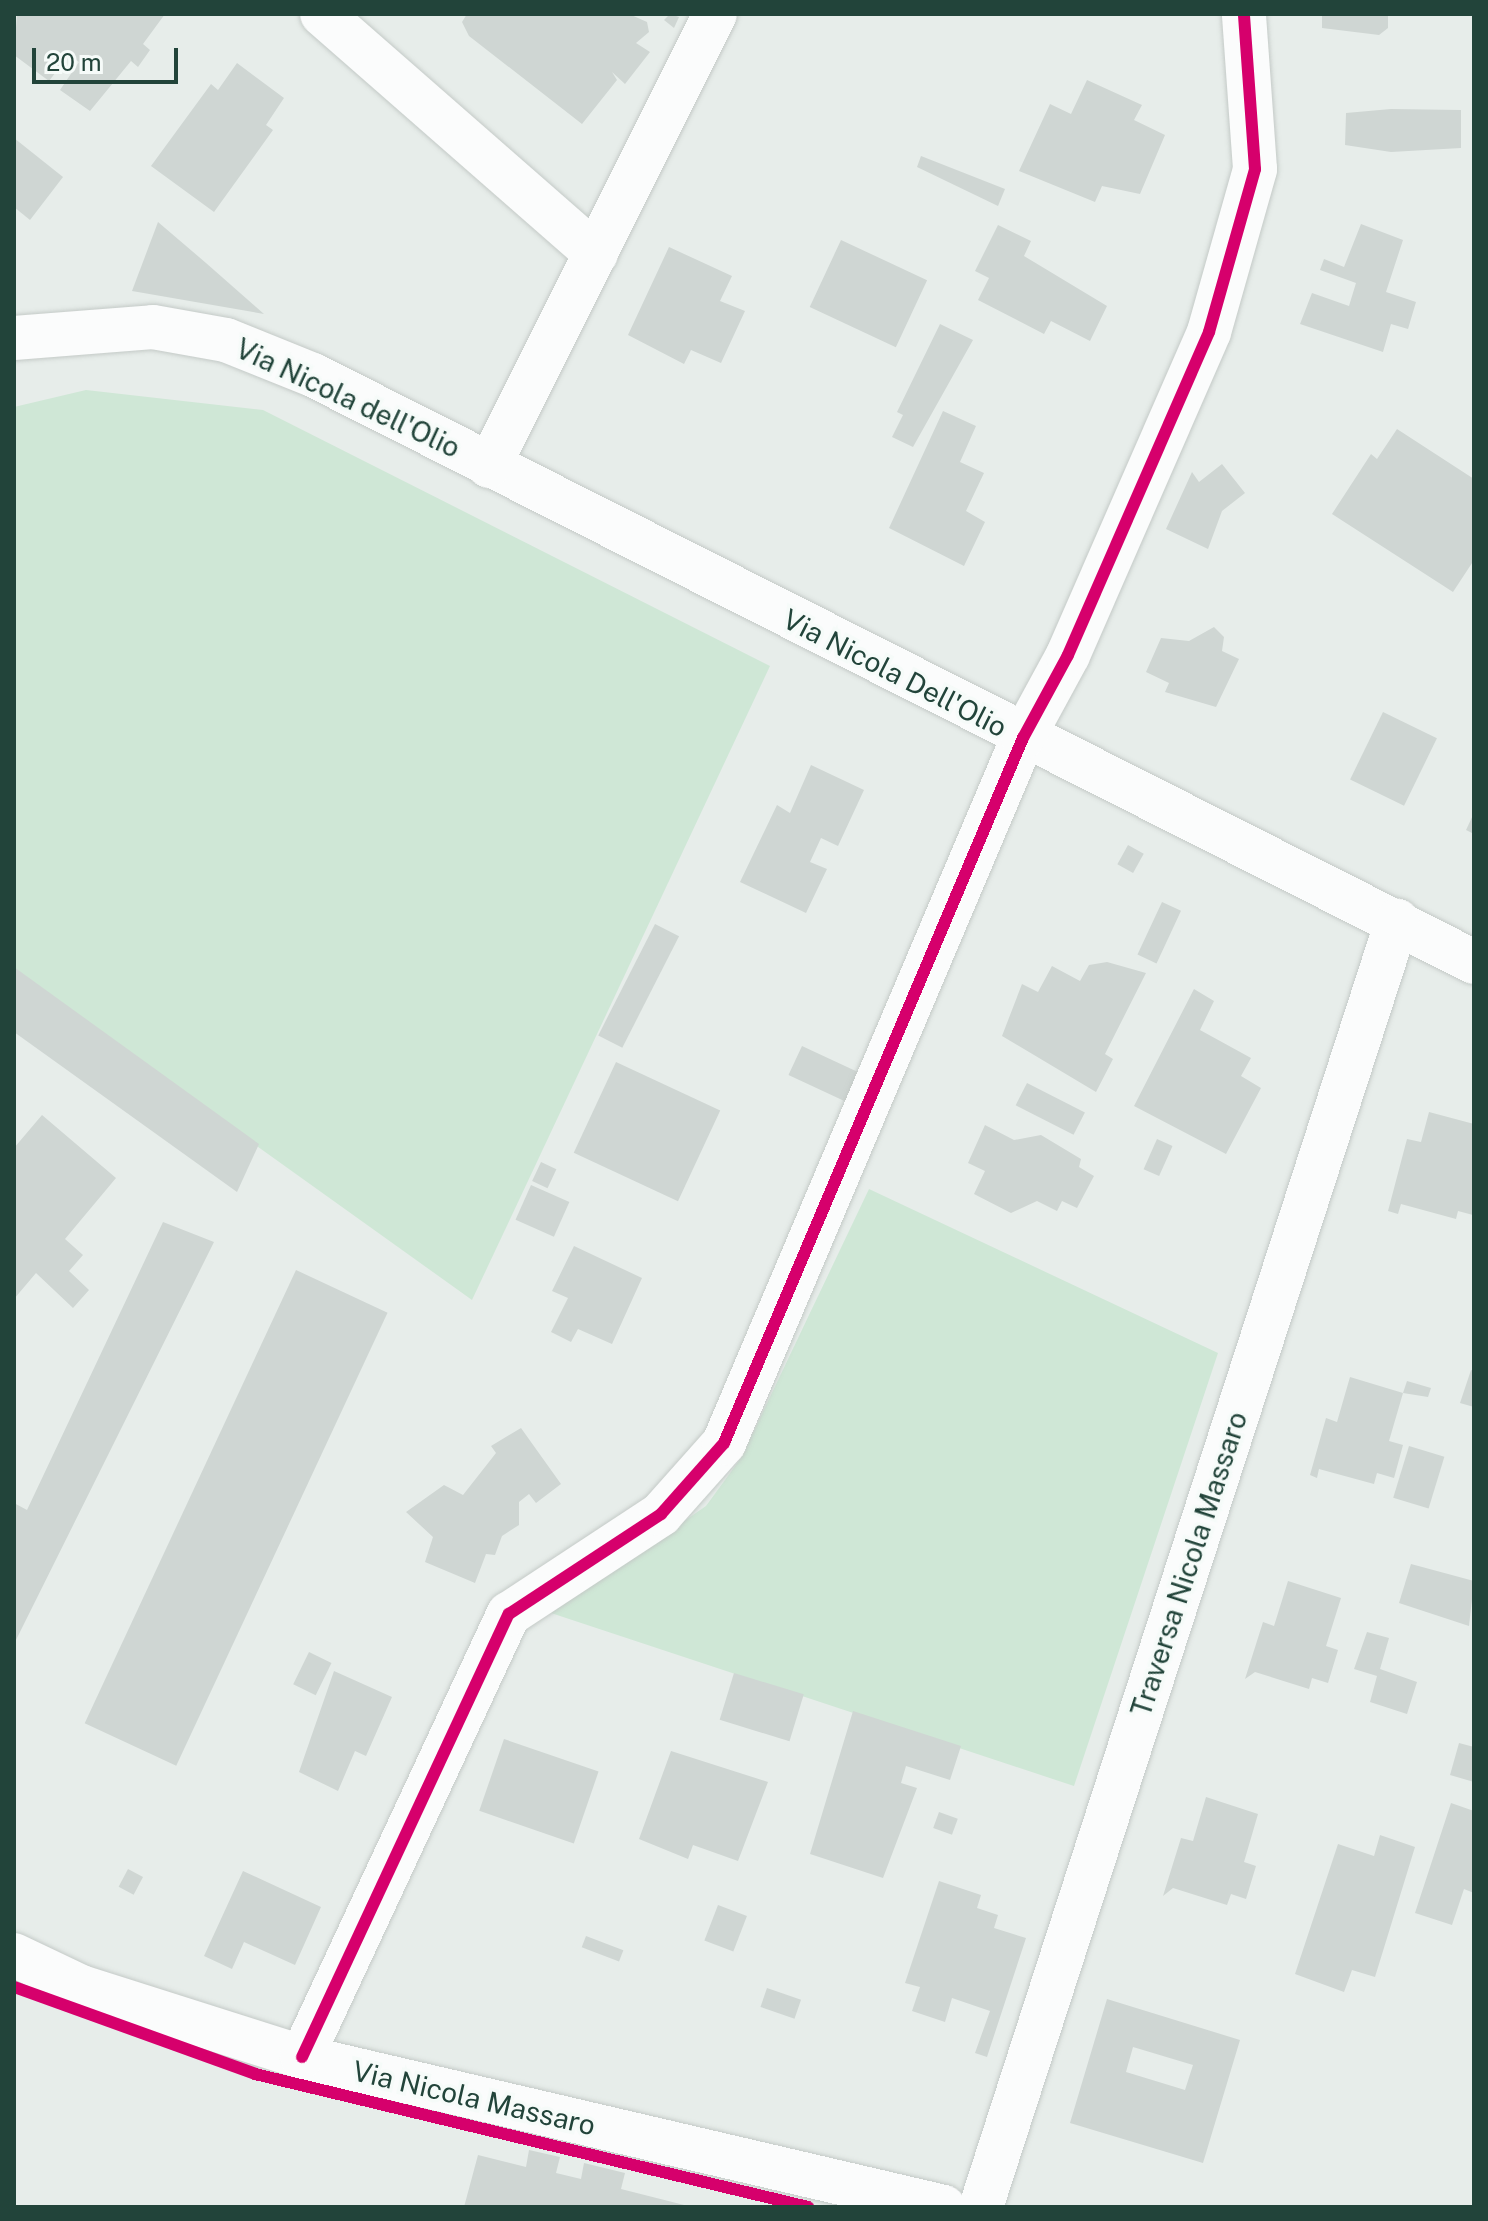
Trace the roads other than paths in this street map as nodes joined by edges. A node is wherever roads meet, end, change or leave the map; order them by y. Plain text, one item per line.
1 (322, 14) edge
2 (715, 14) edge
3 (1244, 14) edge
4 (596, 254) junction
5 (20, 330) edge
6 (489, 466) junction
7 (1023, 738) junction
8 (1397, 921) junction
9 (1474, 962) edge
10 (14, 1955) edge
11 (302, 2057) junction
12 (944, 2207) edge
13 (981, 2207) edge

1 - 4 street
2 - 4 street
3 - 7 street
4 - 6 street
5 - 6 street, Via Nicola dell'Olio
6 - 7 street, Via Nicola Dell'Olio
7 - 8 street, Via Nicola Dell'Olio
7 - 11 street
8 - 9 street, Via Nicola Dell'Olio
8 - 13 street, Traversa Nicola Massaro
10 - 11 street, Via Nicola Massaro
11 - 12 street, Via Nicola Massaro

